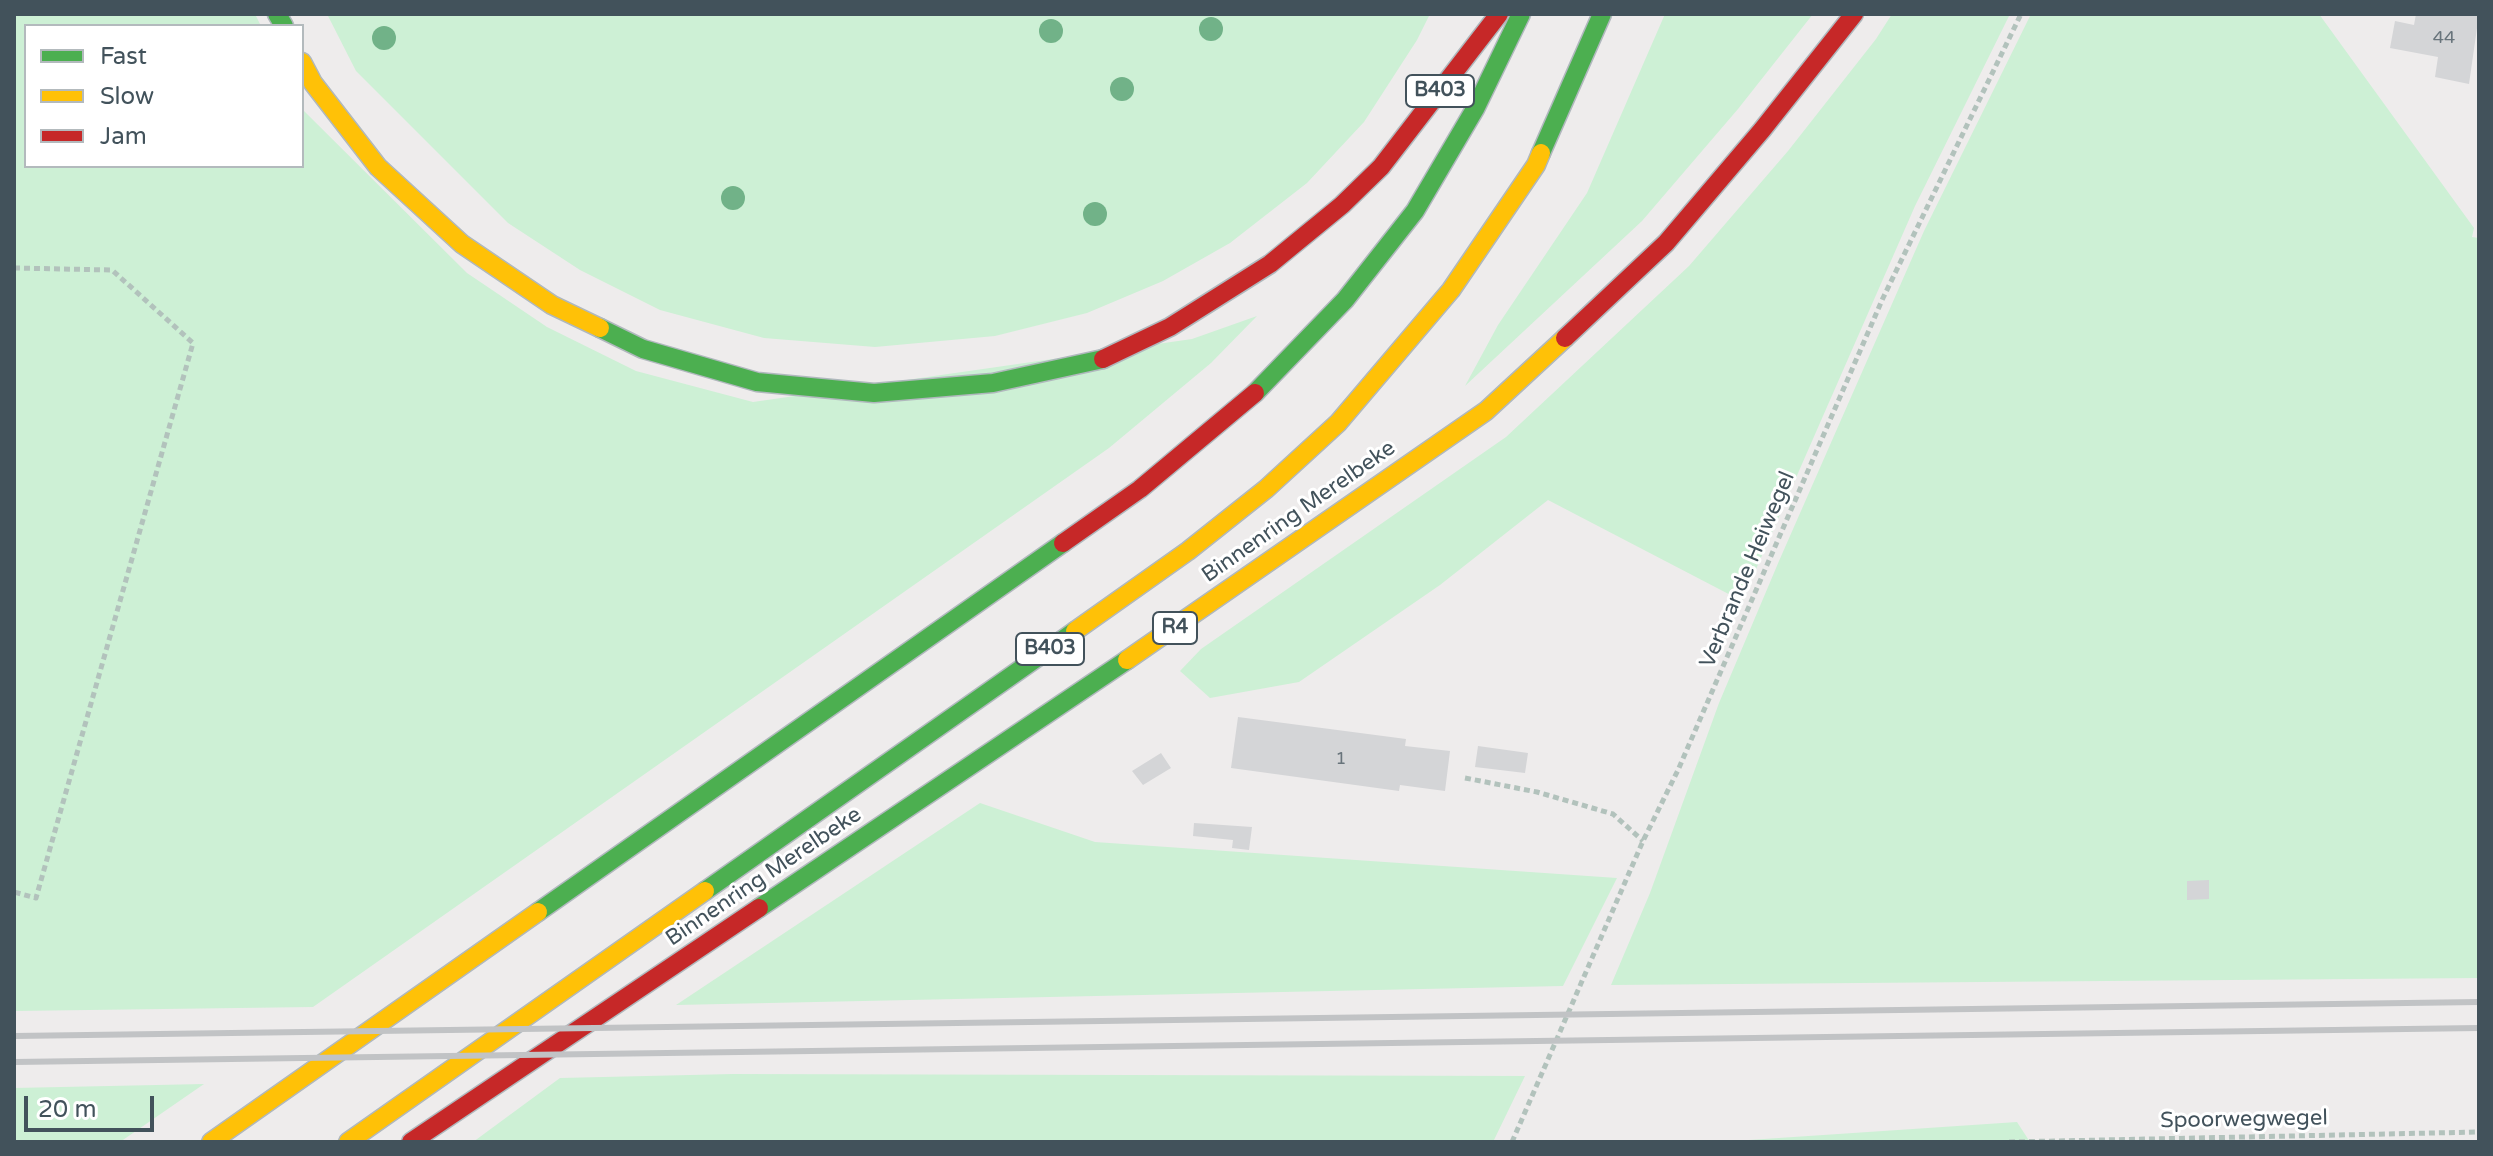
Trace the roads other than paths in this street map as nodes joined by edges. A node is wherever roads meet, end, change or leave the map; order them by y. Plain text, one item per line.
1 (1499, 14) edge
2 (1521, 14) edge
3 (1602, 14) edge
4 (1854, 14) edge
5 (304, 66) edge
6 (211, 1142) edge
7 (348, 1142) edge
8 (411, 1142) edge

1 - 5 highway, B403
2 - 6 highway
3 - 7 highway, B403
4 - 8 highway, Binnenring Merelbeke / R4

